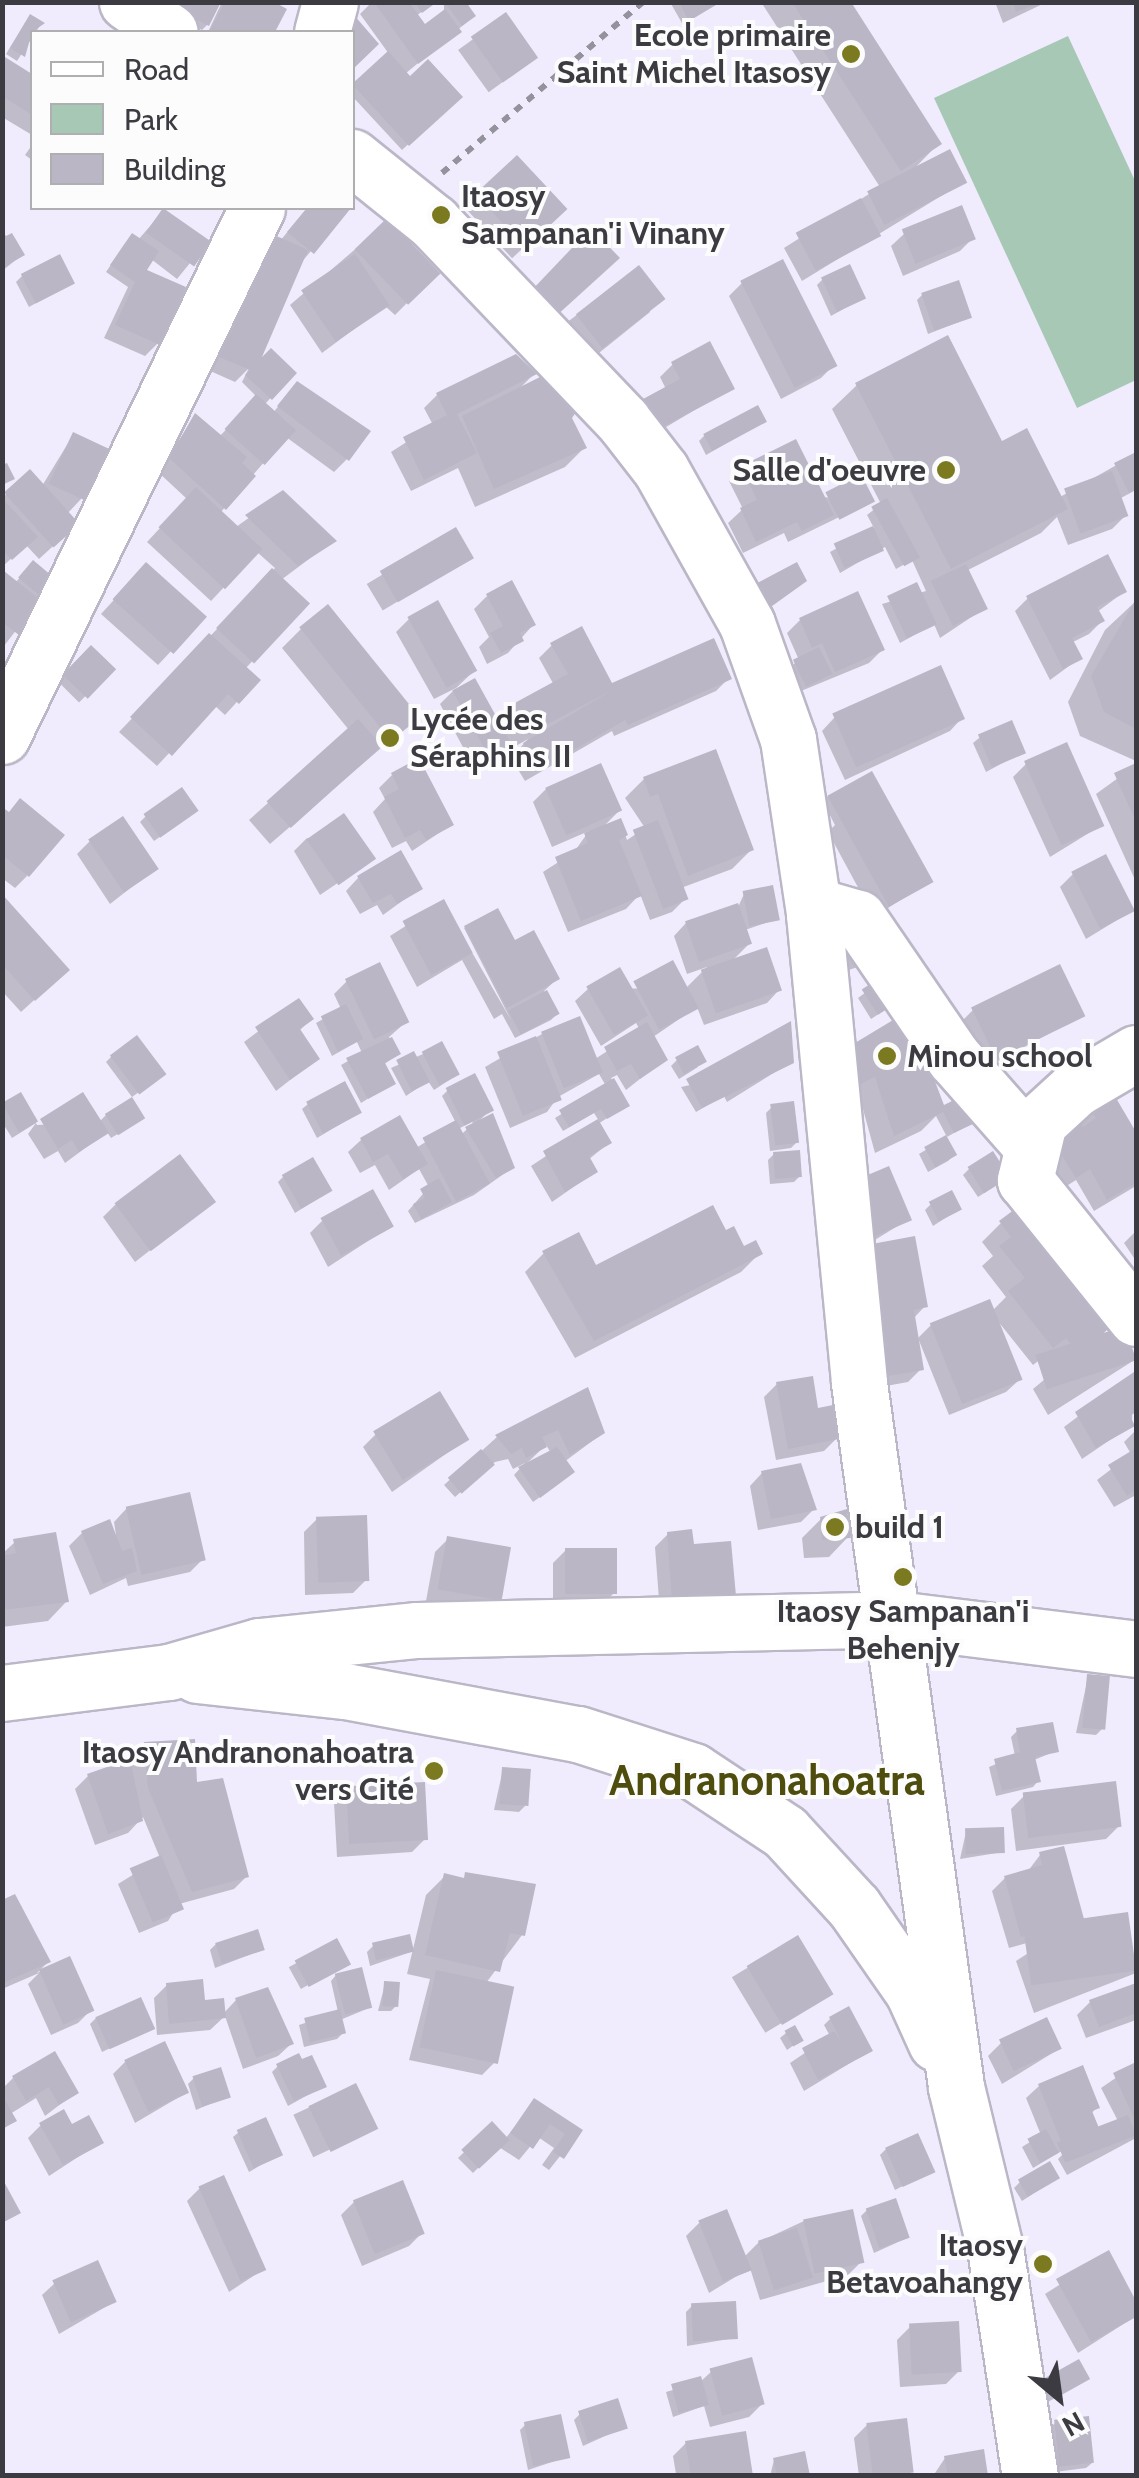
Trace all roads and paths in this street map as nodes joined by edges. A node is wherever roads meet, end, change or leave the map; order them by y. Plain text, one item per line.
1 (127, 2) edge
2 (330, 2) edge
3 (643, 2) edge
4 (167, 30) edge
5 (323, 30) edge
6 (355, 159) edge
7 (411, 201) junction
8 (256, 210) edge
9 (2, 736) edge
10 (814, 914) junction
11 (1136, 1053) edge
12 (1029, 1143) junction
13 (1136, 1318) edge
14 (896, 1619) junction
15 (1136, 1648) edge
16 (169, 1672) junction
17 (2, 1694) edge
18 (956, 2087) junction
19 (1030, 2476) edge

1 - 4 street
2 - 5 street
3 - 7 path
6 - 7 street
7 - 10 street
8 - 9 street
10 - 12 street
10 - 14 street
11 - 12 street
12 - 13 street
14 - 15 street
14 - 16 street
14 - 18 street
16 - 17 street
16 - 18 street
18 - 19 street

